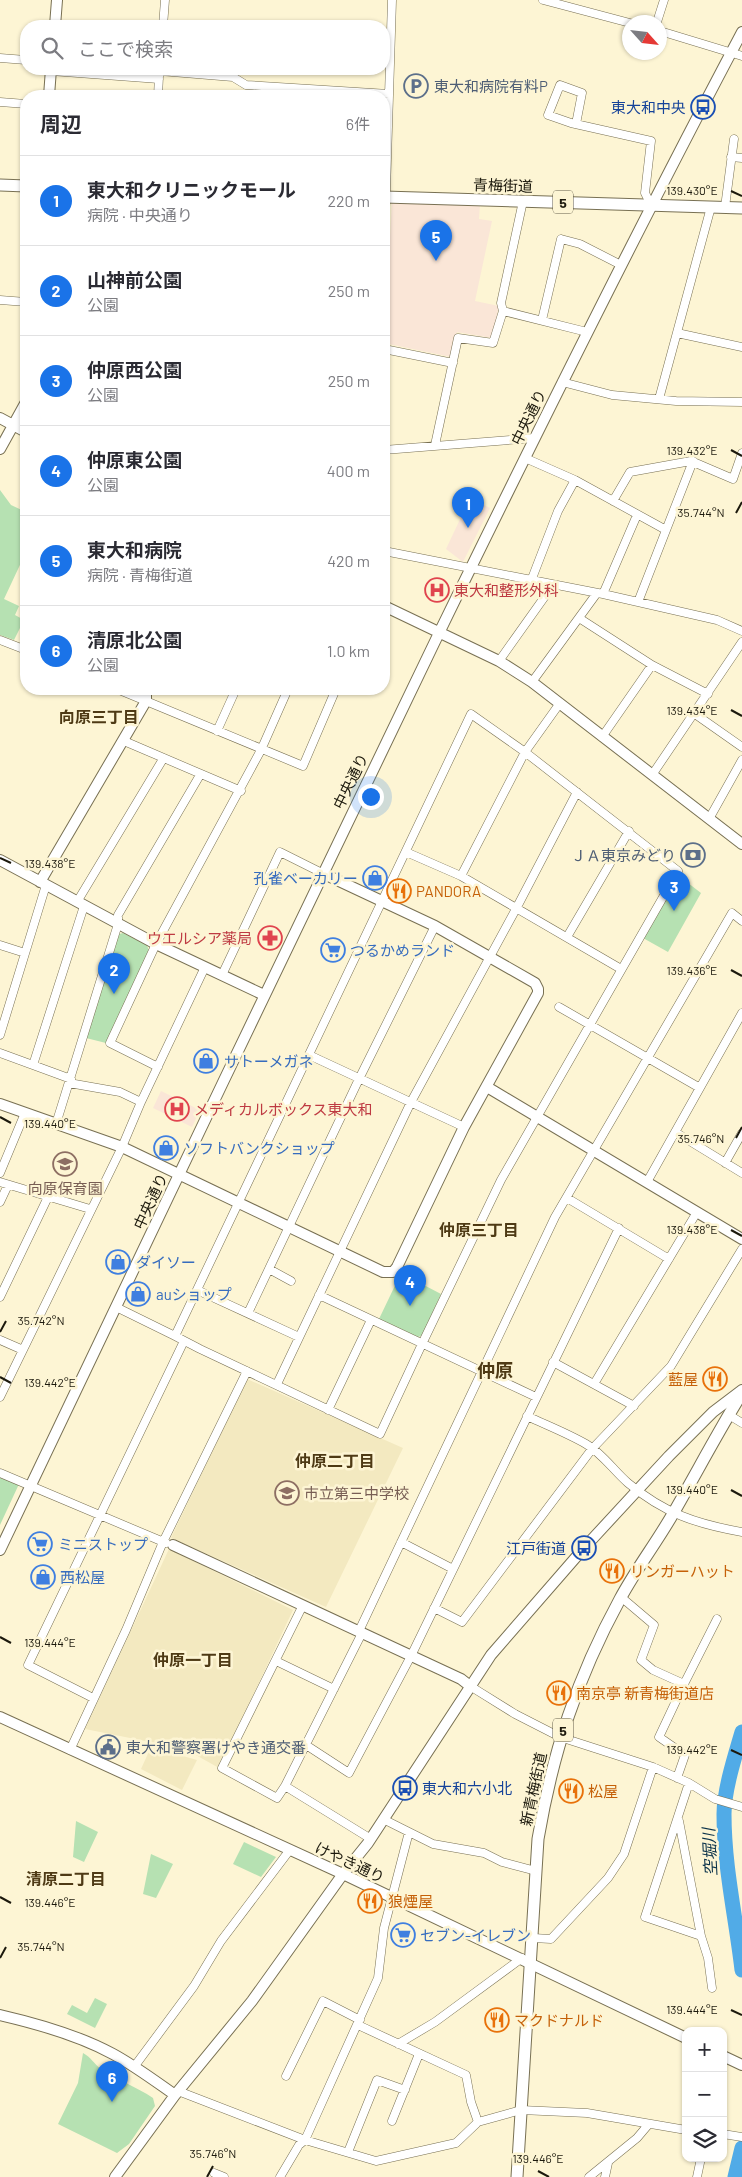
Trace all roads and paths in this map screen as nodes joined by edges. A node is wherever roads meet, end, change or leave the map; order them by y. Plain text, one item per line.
1 (57, 0) edge
2 (165, 0) edge
3 (392, 0) edge
4 (543, 0) edge
5 (664, 0) edge
6 (659, 15) edge
7 (55, 20) edge
8 (163, 20) edge
9 (622, 21) edge
10 (742, 32) edge
11 (667, 33) edge
12 (731, 53) junction
13 (742, 56) edge
14 (0, 58) edge
15 (20, 60) edge
16 (390, 63) edge
17 (51, 75) edge
18 (160, 75) edge
19 (196, 75) edge
20 (390, 75) edge
21 (49, 90) edge
22 (159, 90) edge
23 (297, 90) edge
24 (389, 90) edge
25 (0, 102) edge
26 (20, 104) edge
27 (576, 124) junction
28 (734, 139) dead end
29 (731, 157) junction
30 (742, 158) edge
31 (0, 185) edge
32 (20, 186) edge
33 (390, 197) edge
34 (522, 201) junction
35 (651, 205) junction
36 (711, 207) junction
37 (725, 207) junction
38 (742, 208) edge
39 (621, 265) junction
40 (0, 300) edge
41 (20, 302) edge
42 (503, 312) junction
43 (542, 320) junction
44 (587, 332) junction
45 (677, 333) junction
46 (742, 347) edge
47 (390, 350) edge
48 (453, 363) junction
49 (562, 382) junction
50 (659, 399) junction
51 (742, 402) edge
52 (20, 413) edge
53 (0, 418) edge
54 (13, 425) junction
55 (20, 429) edge
56 (534, 438) junction
57 (435, 445) junction
58 (0, 449) edge
59 (390, 449) edge
60 (742, 453) edge
61 (524, 458) junction
62 (693, 462) junction
63 (575, 480) junction
64 (613, 501) junction
65 (637, 515) junction
66 (666, 530) junction
67 (390, 552) edge
68 (470, 569) junction
69 (531, 581) junction
70 (553, 585) junction
71 (600, 593) junction
72 (638, 602) junction
73 (390, 609) edge
74 (578, 618) junction
75 (742, 630) edge
76 (440, 632) junction
77 (0, 640) edge
78 (742, 642) edge
79 (20, 648) edge
80 (499, 661) junction
81 (652, 665) junction
82 (532, 682) junction
83 (708, 694) junction
84 (132, 695) edge
85 (146, 695) edge
86 (233, 695) edge
87 (285, 695) edge
88 (333, 695) edge
89 (146, 701) junction
90 (560, 703) junction
91 (695, 714) junction
92 (217, 731) junction
93 (602, 737) junction
94 (124, 741) junction
95 (742, 747) edge
96 (262, 750) junction
97 (526, 752) junction
98 (163, 759) junction
99 (742, 760) edge
100 (200, 775) junction
101 (652, 775) junction
102 (241, 791) junction
103 (577, 792) junction
104 (709, 818) junction
105 (629, 831) junction
106 (742, 844) edge
107 (406, 852) junction
108 (0, 860) edge
109 (322, 873) junction
110 (461, 876) junction
111 (43, 884) junction
112 (383, 900) junction
113 (81, 904) junction
114 (517, 907) junction
115 (742, 921) edge
116 (118, 924) junction
117 (435, 926) junction
118 (567, 936) junction
119 (156, 944) junction
120 (0, 945) edge
121 (25, 953) junction
122 (489, 957) junction
123 (205, 967) junction
124 (622, 969) junction
125 (222, 975) junction
126 (264, 995) junction
127 (559, 1007) dead end
128 (742, 1013) edge
129 (590, 1025) junction
130 (0, 1035) edge
131 (0, 1053) edge
132 (309, 1056) junction
133 (647, 1058) junction
134 (33, 1065) junction
135 (158, 1067) junction
136 (359, 1079) junction
137 (70, 1081) junction
138 (487, 1087) junction
139 (700, 1088) junction
140 (141, 1102) junction
141 (411, 1102) junction
142 (0, 1104) edge
143 (25, 1113) junction
144 (536, 1116) junction
145 (56, 1124) junction
146 (464, 1127) junction
147 (675, 1132) junction
148 (742, 1133) edge
149 (122, 1147) junction
150 (594, 1151) junction
151 (725, 1163) junction
152 (0, 1173) edge
153 (742, 1173) edge
154 (178, 1175) junction
155 (0, 1182) edge
156 (646, 1182) junction
157 (8, 1185) junction
158 (48, 1197) junction
159 (567, 1198) junction
160 (0, 1202) edge
161 (238, 1203) junction
162 (90, 1210) junction
163 (697, 1212) junction
164 (289, 1227) junction
165 (619, 1228) junction
166 (742, 1239) edge
167 (742, 1249) edge
168 (339, 1251) junction
169 (670, 1259) junction
170 (269, 1269) junction
171 (291, 1281) dead end
172 (197, 1290) junction
173 (319, 1295) junction
174 (0, 1297) edge
175 (116, 1308) junction
176 (248, 1313) junction
177 (371, 1320) junction
178 (175, 1336) junction
179 (299, 1338) junction
180 (0, 1340) edge
181 (184, 1341) junction
182 (422, 1344) junction
183 (23, 1350) junction
184 (553, 1362) junction
185 (247, 1371) junction
186 (482, 1373) junction
187 (276, 1384) junction
188 (594, 1384) junction
189 (742, 1392) edge
190 (0, 1397) edge
191 (536, 1397) junction
192 (634, 1406) junction
193 (328, 1410) junction
194 (729, 1415) junction
195 (526, 1416) junction
196 (742, 1423) edge
197 (592, 1448) junction
198 (0, 1473) edge
199 (30, 1486) junction
200 (638, 1490) junction
201 (673, 1514) junction
202 (99, 1515) junction
203 (742, 1532) edge
204 (401, 1542) junction
205 (168, 1543) junction
206 (0, 1550) edge
207 (453, 1569) junction
208 (621, 1597) junction
209 (302, 1605) junction
210 (434, 1608) junction
211 (717, 1619) dead end
212 (361, 1632) junction
213 (411, 1656) junction
214 (276, 1661) junction
215 (684, 1684) junction
216 (470, 1686) junction
217 (334, 1689) junction
218 (93, 1698) junction
219 (0, 1717) edge
220 (560, 1737) junction
221 (306, 1745) junction
222 (70, 1750) junction
223 (653, 1767) junction
224 (676, 1778) junction
225 (689, 1783) junction
226 (285, 1786) junction
227 (742, 1807) edge
228 (678, 1819) junction
229 (385, 1820) junction
230 (409, 1832) junction
231 (372, 1839) junction
232 (289, 1851) junction
233 (536, 1871) junction
234 (344, 1874) junction
235 (392, 1898) junction
236 (701, 1936) junction
237 (533, 1938) junction
238 (526, 1960) junction
239 (712, 1988) dead end
240 (0, 2015) edge
241 (359, 2022) junction
242 (682, 2036) edge
243 (398, 2044) junction
244 (419, 2054) junction
245 (727, 2058) edge
246 (739, 2063) edge
247 (134, 2067) junction
248 (286, 2076) dead end
249 (405, 2090) junction
250 (177, 2093) junction
251 (522, 2110) junction
252 (392, 2121) dead end
253 (478, 2122) junction
254 (648, 2125) junction
255 (682, 2129) edge
256 (727, 2135) edge
257 (742, 2137) edge
258 (305, 2140) junction
259 (348, 2152) junction
260 (700, 2162) edge
261 (608, 2163) junction
262 (214, 2173) dead end
263 (115, 2177) edge
264 (224, 2177) edge
265 (280, 2177) edge
266 (517, 2177) edge
267 (589, 2177) edge
268 (605, 2177) edge
269 (697, 2177) edge

1 - 7 street
2 - 8 street
3 - 16 street
4 - 9 street
5 - 6 street
10 - 12 street, 中央通り
11 - 12 street
12 - 13 street
12 - 35 street, 中央通り
14 - 15 street
17 - 21 street
18 - 22 street
19 - 23 street
20 - 24 street
25 - 26 street
27 - 27 street
27 - 35 street
28 - 29 street
29 - 30 street
29 - 37 street
31 - 32 main road
33 - 34 main road, 青梅街道 / 5
34 - 35 main road, 青梅街道 / 5
34 - 42 street
35 - 36 main road, 青梅街道 / 5
35 - 39 street, 中央通り
36 - 37 main road, 青梅街道 / 5
36 - 45 street
37 - 38 main road, 青梅街道 / 5
39 - 43 street
39 - 44 street, 中央通り
40 - 41 street
42 - 43 street
42 - 48 street
43 - 44 street
44 - 49 street, 中央通り
45 - 46 street
45 - 50 street
47 - 48 street
48 - 57 street
49 - 50 street
49 - 56 street, 中央通り
50 - 51 street
52 - 54 street
53 - 54 street
54 - 55 street
54 - 58 street
56 - 57 street
56 - 61 street, 中央通り
57 - 59 street
60 - 62 street
61 - 63 street
61 - 68 street, 中央通り
62 - 64 street
62 - 66 street
63 - 64 street
63 - 69 street
64 - 65 street
65 - 66 street
65 - 71 street
66 - 72 street
67 - 68 street
68 - 69 street
68 - 76 street, 中央通り
69 - 70 street
70 - 71 street
70 - 80 street
71 - 72 street
71 - 74 street
72 - 75 street
73 - 76 street
74 - 81 street
74 - 82 street
76 - 80 street
76 - 109 street, 中央通り
77 - 79 street
78 - 83 street
80 - 82 street
81 - 83 street
81 - 93 street
82 - 90 street
83 - 91 street
84 - 89 street
85 - 89 street
86 - 92 street
87 - 96 street
88 - 96 street
89 - 92 street
89 - 94 street
90 - 93 street
90 - 97 street
91 - 95 street
91 - 101 street
92 - 96 street
93 - 101 street
94 - 98 street
94 - 111 street
96 - 102 street
97 - 103 street
97 - 107 street
97 - 110 street
98 - 100 street
98 - 113 street
99 - 104 street
100 - 102 street
100 - 116 street
101 - 104 street
102 - 119 street
103 - 105 street
103 - 114 street
104 - 106 street
105 - 118 street
105 - 124 street
107 - 110 street
107 - 112 street
108 - 111 street
109 - 112 street
109 - 125 street
109 - 126 street, 中央通り
110 - 114 street
111 - 113 street
111 - 121 street
112 - 117 street
112 - 132 street
113 - 116 street
113 - 134 street
114 - 118 street
114 - 122 street
115 - 133 street
116 - 119 street
116 - 137 street
117 - 122 street
117 - 136 street
118 - 124 street
119 - 123 street
119 - 135 street
120 - 121 street
121 - 130 street
122 - 138 street
122 - 141 street
123 - 125 street
123 - 135 street
124 - 129 street
125 - 126 street
126 - 154 street, 中央通り
127 - 129 street
128 - 139 street
129 - 133 street
129 - 144 street
131 - 134 street
132 - 136 street
132 - 161 street
133 - 139 street
133 - 150 street
134 - 137 street
135 - 140 street
136 - 141 street
136 - 164 street
137 - 140 street
137 - 145 street
138 - 144 street
138 - 146 street
139 - 147 street
140 - 149 street
141 - 146 street
141 - 168 street
142 - 143 street
143 - 145 street
143 - 152 street
144 - 150 street
144 - 182 street
145 - 149 street
146 - 168 street
147 - 151 street
147 - 156 street
148 - 151 street
149 - 154 street
149 - 162 street
150 - 156 street
150 - 159 street
151 - 153 street
154 - 161 street
154 - 175 street, 中央通り
155 - 157 street
156 - 163 street
157 - 158 street
157 - 160 street
158 - 162 street
158 - 174 street
159 - 165 street
159 - 186 street
161 - 164 street
161 - 172 street
162 - 183 street
163 - 166 street
163 - 169 street
164 - 168 street
164 - 170 street
165 - 169 street
165 - 184 street
167 - 192 street
168 - 173 street
169 - 188 street
170 - 171 street
170 - 176 street
172 - 176 street
172 - 178 street
173 - 177 street
173 - 179 street
175 - 178 street
175 - 199 street, 中央通り
176 - 179 street
177 - 182 street
177 - 193 street
178 - 181 street
179 - 187 street
180 - 183 street
181 - 185 street
181 - 202 street
182 - 186 street
182 - 193 street
183 - 190 street
184 - 188 street
184 - 191 street
185 - 187 street
185 - 205 street
186 - 191 street
186 - 204 street
187 - 193 street
188 - 192 street
189 - 194 main road, 新青梅街道 / 5
189 - 200 street
191 - 195 street
192 - 197 street
194 - 196 street
194 - 201 main road, 新青梅街道 / 5
195 - 197 street
195 - 207 street
197 - 200 street
197 - 210 street
198 - 199 street
199 - 202 street
199 - 206 street, 中央通り
200 - 201 street
200 - 216 street
201 - 203 street
201 - 208 main road, 新青梅街道 / 5
202 - 205 street
202 - 218 street
204 - 207 street
204 - 212 street
205 - 209 street
205 - 218 street
207 - 210 street
208 - 215 street
208 - 220 main road, 新青梅街道 / 5
209 - 212 street
209 - 214 street
210 - 213 street
211 - 215 street
212 - 213 street
212 - 217 street
213 - 216 street
213 - 221 street
214 - 217 street
214 - 226 street
215 - 224 street
216 - 220 street
216 - 229 street
217 - 221 street
218 - 222 street
219 - 222 street, けやき通り
220 - 223 street
220 - 233 main road, 新青梅街道 / 5
221 - 226 street
222 - 232 street, けやき通り
223 - 224 street
223 - 237 street
224 - 225 street
225 - 227 street
225 - 228 street
226 - 231 street
228 - 236 street
228 - 236 street
229 - 230 street
229 - 231 street
230 - 233 street
230 - 235 street
231 - 234 street
232 - 234 street, けやき通り
232 - 247 street
233 - 237 main road, 新青梅街道 / 5
234 - 235 street, けやき通り
234 - 250 street
235 - 238 street, けやき通り
235 - 241 street
236 - 239 street
237 - 238 main road, 新青梅街道 / 5
238 - 242 street, けやき通り
238 - 243 street
238 - 251 main road, 新青梅街道 / 5
240 - 247 street
241 - 243 street
241 - 248 street
241 - 258 street
243 - 244 street
244 - 249 street
244 - 253 street
245 - 246 street
247 - 250 street
249 - 252 street
249 - 259 street
250 - 258 street
250 - 263 street
251 - 253 street
251 - 254 street
251 - 266 main road, 新青梅街道 / 5
253 - 259 street
254 - 255 street
254 - 261 street
256 - 257 street
258 - 259 street
258 - 265 street
260 - 269 street
261 - 267 street
261 - 268 street
262 - 264 street

